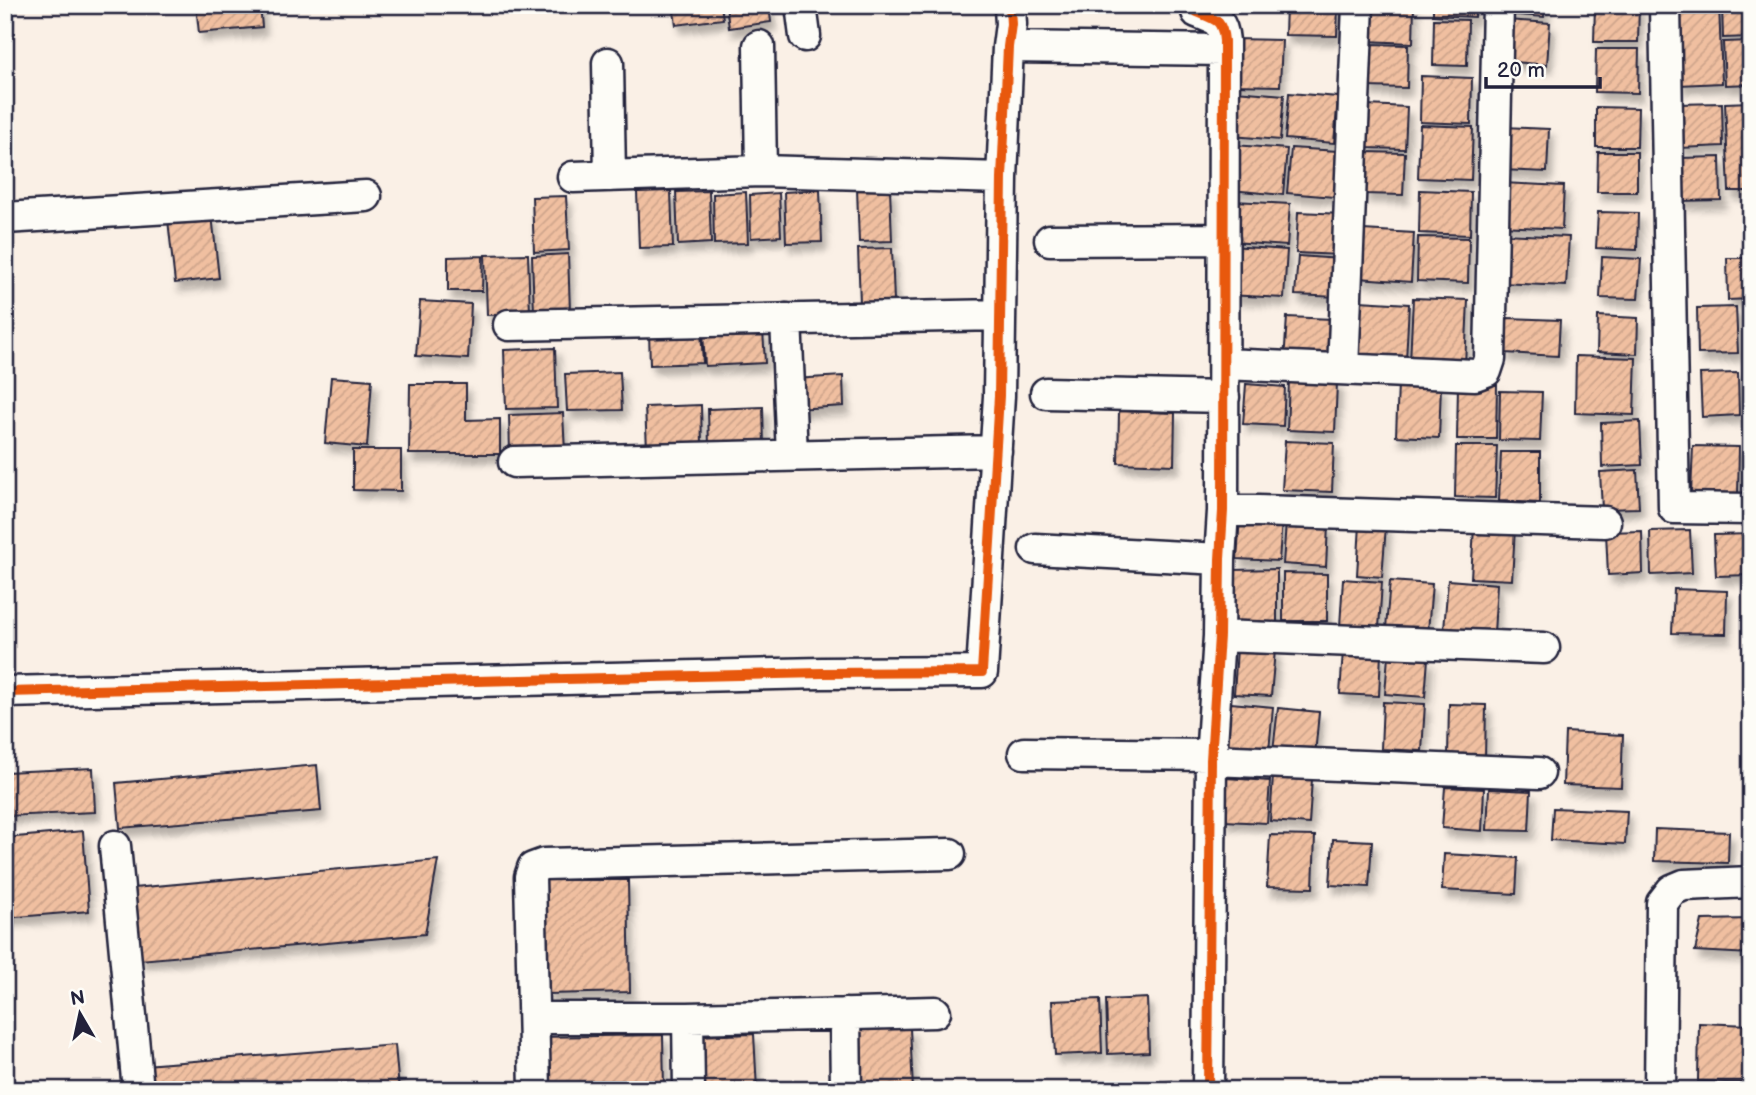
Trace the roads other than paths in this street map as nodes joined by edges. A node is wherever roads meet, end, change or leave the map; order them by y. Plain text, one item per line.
1 (801, 5) edge
2 (1009, 5) edge
3 (1197, 5) edge
4 (1358, 5) edge
5 (1498, 5) edge
6 (1665, 5) edge
7 (805, 36) dead end
8 (759, 46) dead end
9 (1008, 47) junction
10 (1224, 50) junction
11 (608, 63) dead end
12 (761, 171) junction
13 (610, 176) junction
14 (573, 177) dead end
15 (1002, 178) junction
16 (366, 197) dead end
17 (5, 218) edge
18 (1224, 239) junction
19 (1050, 240) dead end
20 (1000, 315) junction
21 (786, 319) junction
22 (509, 325) dead end
23 (1224, 364) junction
24 (1343, 369) junction
25 (1046, 393) dead end
26 (1224, 397) junction
27 (996, 451) junction
28 (792, 455) junction
29 (514, 462) dead end
30 (1751, 509) edge
31 (1223, 511) junction
32 (1605, 522) dead end
33 (1035, 549) dead end
34 (1220, 559) junction
35 (1219, 636) junction
36 (1544, 649) dead end
37 (5, 692) edge
38 (1024, 753) dead end
39 (1211, 757) junction
40 (1539, 773) dead end
41 (115, 846) dead end
42 (950, 854) dead end
43 (1751, 882) edge
44 (935, 1012) dead end
45 (845, 1014) junction
46 (534, 1018) junction
47 (688, 1018) junction
48 (138, 1090) edge
49 (535, 1090) edge
50 (689, 1090) edge
51 (846, 1090) edge
52 (1208, 1090) edge
53 (1660, 1090) edge

1 - 7 street
2 - 9 street
3 - 10 street
4 - 24 street
5 - 24 street
6 - 30 street
8 - 12 street
9 - 10 street
9 - 15 street
10 - 18 street
11 - 13 street
12 - 13 street
12 - 15 street
13 - 14 street
15 - 20 street
16 - 17 street
18 - 19 street
18 - 23 street
20 - 21 street
20 - 27 street
21 - 22 street
21 - 28 street
23 - 24 street
23 - 26 street
25 - 26 street
26 - 31 street
27 - 28 street
27 - 37 street
28 - 29 street
31 - 32 street
31 - 34 street
33 - 34 street
34 - 35 street
35 - 36 street
35 - 39 street
38 - 39 street
39 - 40 street
39 - 52 street
41 - 48 street
42 - 46 street
43 - 53 street
44 - 45 street
45 - 47 street
45 - 51 street
46 - 47 street
46 - 49 street
47 - 50 street

